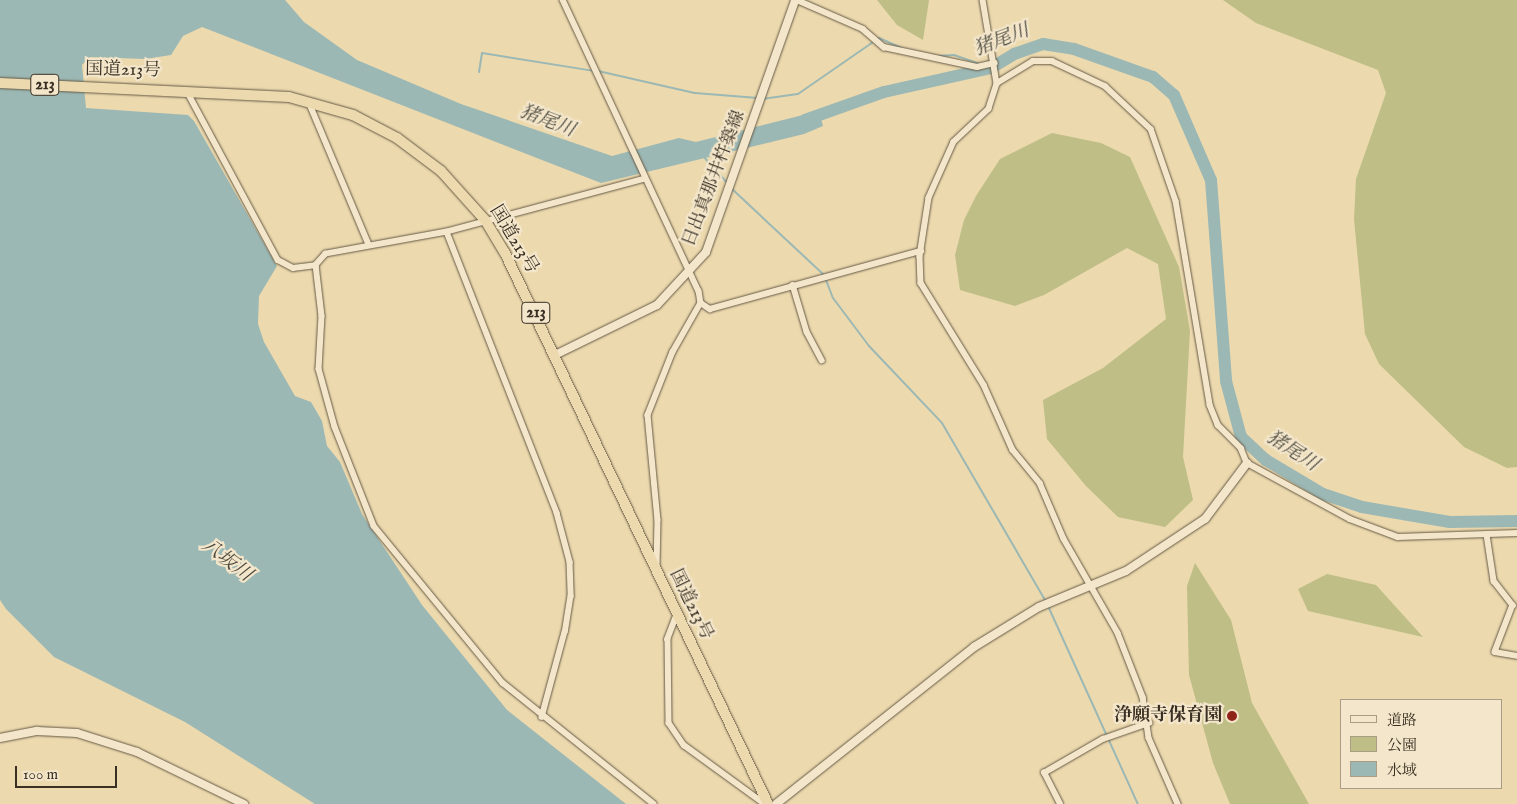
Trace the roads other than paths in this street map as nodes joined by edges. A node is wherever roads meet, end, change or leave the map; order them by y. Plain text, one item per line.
1 (563, 0) edge
2 (796, 0) edge
3 (983, 0) edge
4 (995, 63) junction
5 (0, 83) edge
6 (997, 83) junction
7 (186, 90) junction
8 (309, 102) junction
9 (645, 179) junction
10 (485, 220) junction
11 (447, 232) junction
12 (369, 245) junction
13 (921, 251) junction
14 (316, 265) junction
15 (690, 273) junction
16 (793, 285) junction
17 (701, 303) junction
18 (557, 354) junction
19 (822, 360) dead end
20 (1248, 463) junction
21 (1517, 533) edge
22 (1487, 534) junction
23 (656, 573) junction
24 (1090, 584) junction
25 (677, 615) junction
26 (1517, 656) edge
27 (542, 717) junction
28 (1149, 723) junction
29 (0, 738) edge
30 (244, 804) edge
31 (654, 804) edge
32 (767, 804) edge
33 (776, 804) edge
34 (1060, 804) edge
35 (1178, 804) edge

1 - 9 street
2 - 4 street
2 - 15 street, 日出真那井杵築線
3 - 4 street
4 - 6 street
5 - 7 highway, 国道213号 / 213
6 - 13 street
6 - 20 street
7 - 8 highway, 国道213号 / 213
7 - 14 street
8 - 10 highway, 国道213号 / 213
8 - 12 street
9 - 10 street
9 - 15 street
10 - 11 street
10 - 18 highway, 国道213号 / 213
11 - 12 street
11 - 27 street
12 - 14 street
13 - 16 street
13 - 24 street
14 - 27 street
15 - 17 street
15 - 18 street, 日出真那井杵築線
16 - 17 street
16 - 19 street
17 - 23 street
18 - 23 highway, 国道213号 / 213
20 - 22 street
20 - 24 street
21 - 22 street
22 - 26 street
23 - 25 highway, 国道213号 / 213
24 - 28 street
24 - 33 street
25 - 32 highway, 国道213号 / 213
25 - 32 street
27 - 31 street
28 - 34 street
28 - 35 street
29 - 30 street

